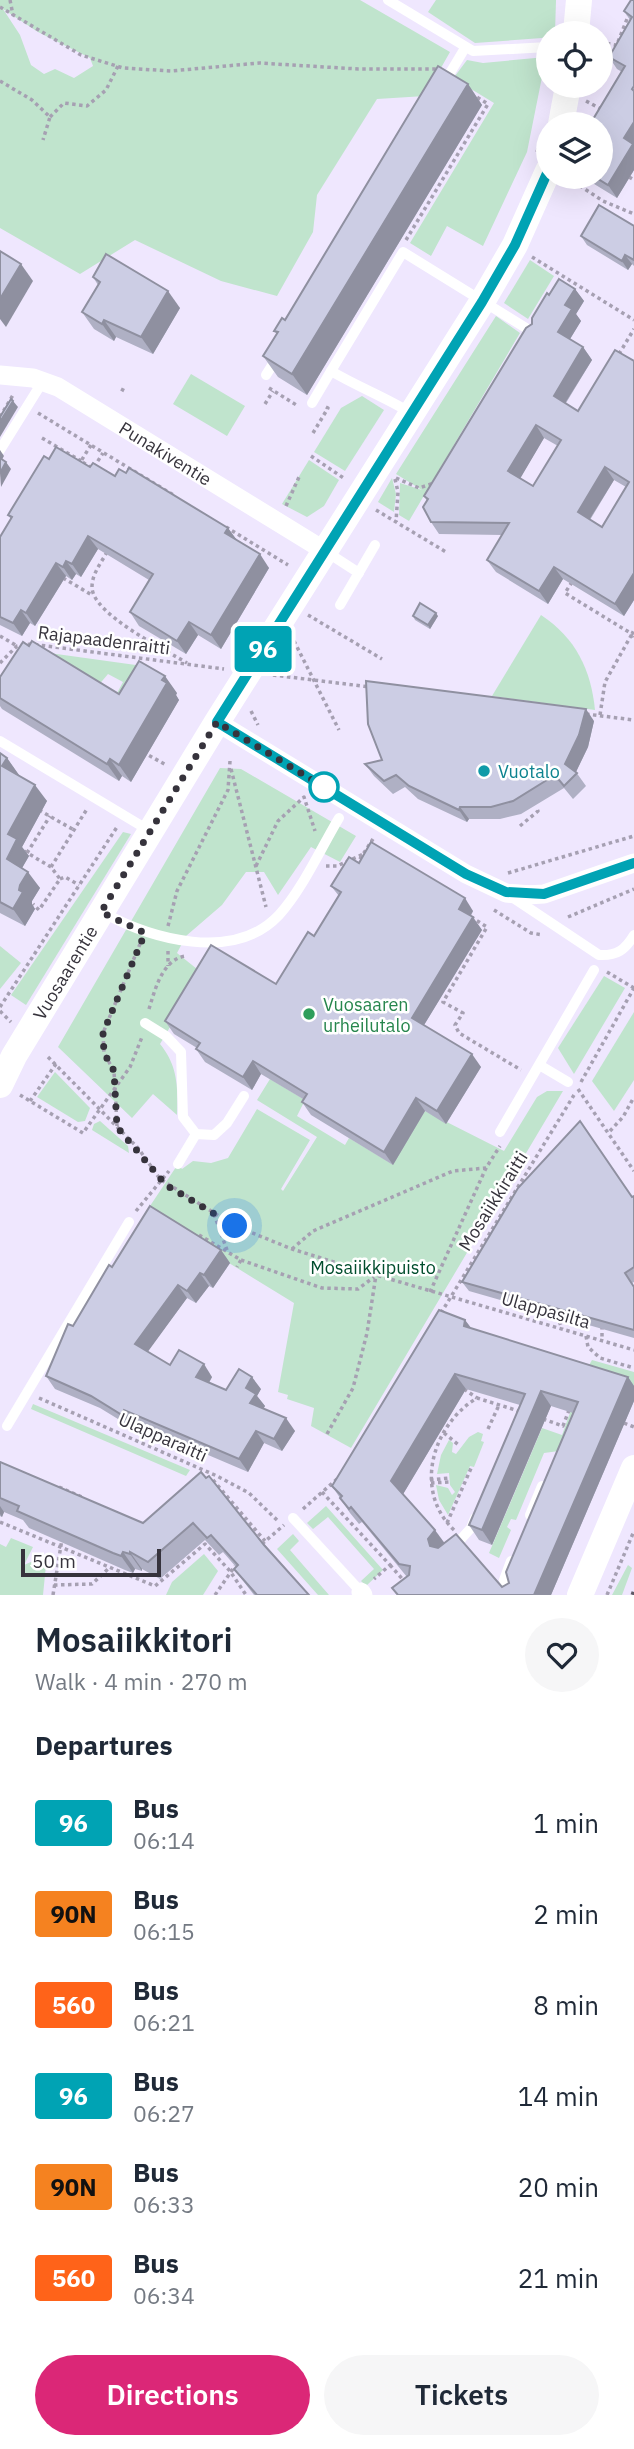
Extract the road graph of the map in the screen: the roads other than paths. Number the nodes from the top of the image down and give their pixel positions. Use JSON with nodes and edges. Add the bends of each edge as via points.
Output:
{"nodes":[{"id":1,"x":388,"y":0,"type":"edge"},
{"id":2,"x":579,"y":0,"type":"edge"},
{"id":3,"x":577,"y":21,"type":"edge"},
{"id":4,"x":465,"y":48,"type":"junction"},
{"id":5,"x":536,"y":48,"type":"edge"},
{"id":6,"x":439,"y":92,"type":"edge"},
{"id":7,"x":540,"y":189,"type":"edge"},
{"id":8,"x":482,"y":302,"type":"junction"},
{"id":9,"x":534,"y":333,"type":"edge"},
{"id":10,"x":281,"y":351,"type":"edge"},
{"id":11,"x":331,"y":371,"type":"junction"},
{"id":12,"x":0,"y":375,"type":"edge"},
{"id":13,"x":267,"y":375,"type":"edge"},
{"id":14,"x":43,"y":380,"type":"junction"},
{"id":15,"x":312,"y":403,"type":"road end"},
{"id":16,"x":411,"y":413,"type":"junction"},
{"id":17,"x":0,"y":450,"type":"edge"},
{"id":18,"x":376,"y":545,"type":"dead end"},
{"id":19,"x":325,"y":551,"type":"junction"},
{"id":20,"x":359,"y":573,"type":"junction"},
{"id":21,"x":340,"y":605,"type":"dead end"},
{"id":22,"x":217,"y":722,"type":"junction"},
{"id":23,"x":0,"y":741,"type":"edge"},
{"id":24,"x":339,"y":818,"type":"dead end"},
{"id":25,"x":150,"y":831,"type":"junction"},
{"id":26,"x":634,"y":863,"type":"edge"},
{"id":27,"x":506,"y":892,"type":"junction"},
{"id":28,"x":101,"y":912,"type":"junction"},
{"id":29,"x":634,"y":934,"type":"edge"},
{"id":30,"x":597,"y":969,"type":"road end"},
{"id":31,"x":145,"y":1023,"type":"dead end"},
{"id":32,"x":7,"y":1062,"type":"edge"},
{"id":33,"x":541,"y":1066,"type":"junction"},
{"id":34,"x":568,"y":1082,"type":"dead end"},
{"id":35,"x":9,"y":1089,"type":"edge"},
{"id":36,"x":244,"y":1096,"type":"edge"},
{"id":37,"x":503,"y":1133,"type":"road end"},
{"id":38,"x":196,"y":1134,"type":"junction"},
{"id":39,"x":177,"y":1164,"type":"dead end"},
{"id":40,"x":129,"y":1222,"type":"road end"},
{"id":41,"x":7,"y":1426,"type":"dead end"},
{"id":42,"x":634,"y":1468,"type":"edge"},
{"id":43,"x":542,"y":1486,"type":"edge"},
{"id":44,"x":482,"y":1504,"type":"edge"},
{"id":45,"x":293,"y":1518,"type":"road end"},
{"id":46,"x":528,"y":1521,"type":"edge"},
{"id":47,"x":518,"y":1545,"type":"edge"},
{"id":48,"x":446,"y":1556,"type":"edge"},
{"id":49,"x":362,"y":1594,"type":"edge"},
{"id":50,"x":513,"y":1595,"type":"edge"},
{"id":51,"x":580,"y":1595,"type":"edge"}],
"edges":[{"from":1,"to":4,"type":"lane"},
{"from":2,"to":3,"type":"street"},
{"from":4,"to":5,"type":"lane","via":[[487,52]]},
{"from":4,"to":6,"type":"lane"},
{"from":7,"to":8,"type":"street","name":"Vuosaarentie"},
{"from":8,"to":9,"type":"lane"},
{"from":8,"to":11,"type":"lane","via":[[403,253]]},
{"from":8,"to":16,"type":"street","name":"Vuosaarentie"},
{"from":10,"to":13,"type":"lane"},
{"from":11,"to":15,"type":"lane"},
{"from":11,"to":16,"type":"lane"},
{"from":12,"to":14,"type":"street","name":"Punakiventie"},
{"from":14,"to":17,"type":"lane"},
{"from":14,"to":19,"type":"street","name":"Punakiventie"},
{"from":16,"to":19,"type":"street","name":"Vuosaarentie"},
{"from":18,"to":20,"type":"lane"},
{"from":19,"to":20,"type":"lane"},
{"from":19,"to":22,"type":"street","name":"Vuosaarentie"},
{"from":20,"to":21,"type":"lane"},
{"from":22,"to":25,"type":"street","name":"Vuosaarentie"},
{"from":22,"to":27,"type":"street","via":[[466,874]]},
{"from":23,"to":25,"type":"lane"},
{"from":24,"to":28,"type":"lane","via":[[280,913],[254,933],[229,940],[167,940]]},
{"from":25,"to":28,"type":"street","name":"Vuosaarentie"},
{"from":26,"to":27,"type":"street","via":[[544,894]]},
{"from":27,"to":29,"type":"lane","via":[[549,930],[600,955],[612,956],[626,948]]},
{"from":28,"to":32,"type":"street","name":"Vuosaarentie"},
{"from":30,"to":33,"type":"lane"},
{"from":31,"to":38,"type":"lane","via":[[181,1052],[184,1117]]},
{"from":32,"to":35,"type":"street","name":"Vuosaarentie"},
{"from":33,"to":34,"type":"lane"},
{"from":33,"to":37,"type":"lane"},
{"from":36,"to":38,"type":"lane","via":[[214,1135]]},
{"from":38,"to":39,"type":"lane"},
{"from":40,"to":41,"type":"lane"},
{"from":42,"to":51,"type":"street"},
{"from":43,"to":46,"type":"lane"},
{"from":44,"to":48,"type":"lane","via":[[463,1538]]},
{"from":45,"to":49,"type":"lane"},
{"from":47,"to":50,"type":"lane","via":[[504,1580]]}]}
